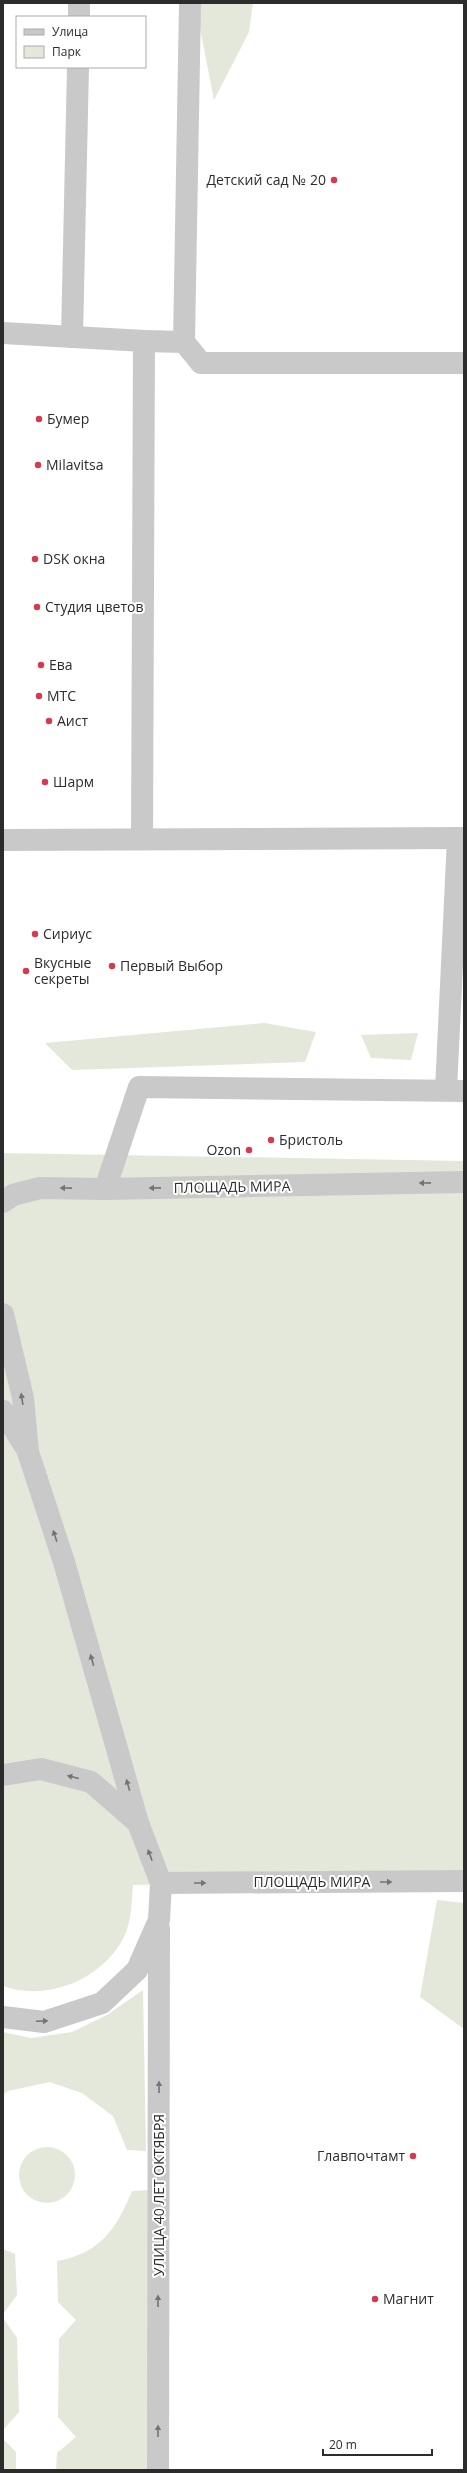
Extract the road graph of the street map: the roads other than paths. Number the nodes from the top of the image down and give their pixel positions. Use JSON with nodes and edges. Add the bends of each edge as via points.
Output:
{"nodes":[{"id":1,"x":79,"y":3,"type":"edge"},
{"id":2,"x":190,"y":3,"type":"edge"},
{"id":3,"x":79,"y":16,"type":"edge"},
{"id":4,"x":78,"y":68,"type":"edge"},
{"id":5,"x":3,"y":334,"type":"edge"},
{"id":6,"x":72,"y":337,"type":"junction"},
{"id":7,"x":144,"y":341,"type":"junction"},
{"id":8,"x":184,"y":342,"type":"junction"},
{"id":9,"x":464,"y":363,"type":"edge"},
{"id":10,"x":461,"y":838,"type":"edge"},
{"id":11,"x":142,"y":839,"type":"junction"},
{"id":12,"x":3,"y":840,"type":"edge"},
{"id":13,"x":455,"y":1090,"type":"edge"},
{"id":14,"x":464,"y":1182,"type":"edge"},
{"id":15,"x":105,"y":1189,"type":"junction"},
{"id":16,"x":3,"y":1202,"type":"edge"},
{"id":17,"x":3,"y":1314,"type":"edge"},
{"id":18,"x":3,"y":1412,"type":"edge"},
{"id":19,"x":28,"y":1452,"type":"junction"},
{"id":20,"x":3,"y":1775,"type":"edge"},
{"id":21,"x":138,"y":1823,"type":"junction"},
{"id":22,"x":464,"y":1881,"type":"edge"},
{"id":23,"x":161,"y":1883,"type":"junction"},
{"id":24,"x":159,"y":1920,"type":"junction"},
{"id":25,"x":3,"y":2017,"type":"edge"},
{"id":26,"x":158,"y":2470,"type":"edge"}],
"edges":[{"from":1,"to":3,"type":"street"},
{"from":2,"to":8,"type":"street"},
{"from":4,"to":6,"type":"street"},
{"from":5,"to":6,"type":"street"},
{"from":6,"to":7,"type":"street"},
{"from":7,"to":8,"type":"street"},
{"from":7,"to":11,"type":"street"},
{"from":8,"to":9,"type":"street","via":[[201,363]]},
{"from":10,"to":11,"type":"street"},
{"from":10,"to":13,"type":"street"},
{"from":11,"to":12,"type":"street"},
{"from":13,"to":15,"type":"street","via":[[139,1087]]},
{"from":14,"to":15,"type":"street","name":"ПЛОЩАДЬ МИРА","one_way":true},
{"from":15,"to":16,"type":"street","name":"ПЛОЩАДЬ МИРА","one_way":true,"via":[[40,1188],[13,1195]]},
{"from":19,"to":17,"type":"street","one_way":true,"via":[[22,1398]]},
{"from":18,"to":19,"type":"street"},
{"from":21,"to":19,"type":"street","one_way":true,"via":[[64,1562]]},
{"from":21,"to":20,"type":"street","one_way":true,"via":[[91,1782],[41,1769]]},
{"from":23,"to":21,"type":"street","one_way":true},
{"from":23,"to":22,"type":"street","name":"ПЛОЩАДЬ МИРА","one_way":true},
{"from":23,"to":24,"type":"street","name":"УЛИЦА 40 ЛЕТ ОКТЯБРЯ"},
{"from":25,"to":24,"type":"street","one_way":true,"via":[[44,2022],[102,2003],[137,1970]]},
{"from":26,"to":24,"type":"street","name":"УЛИЦА 40 ЛЕТ ОКТЯБРЯ","one_way":true}]}
